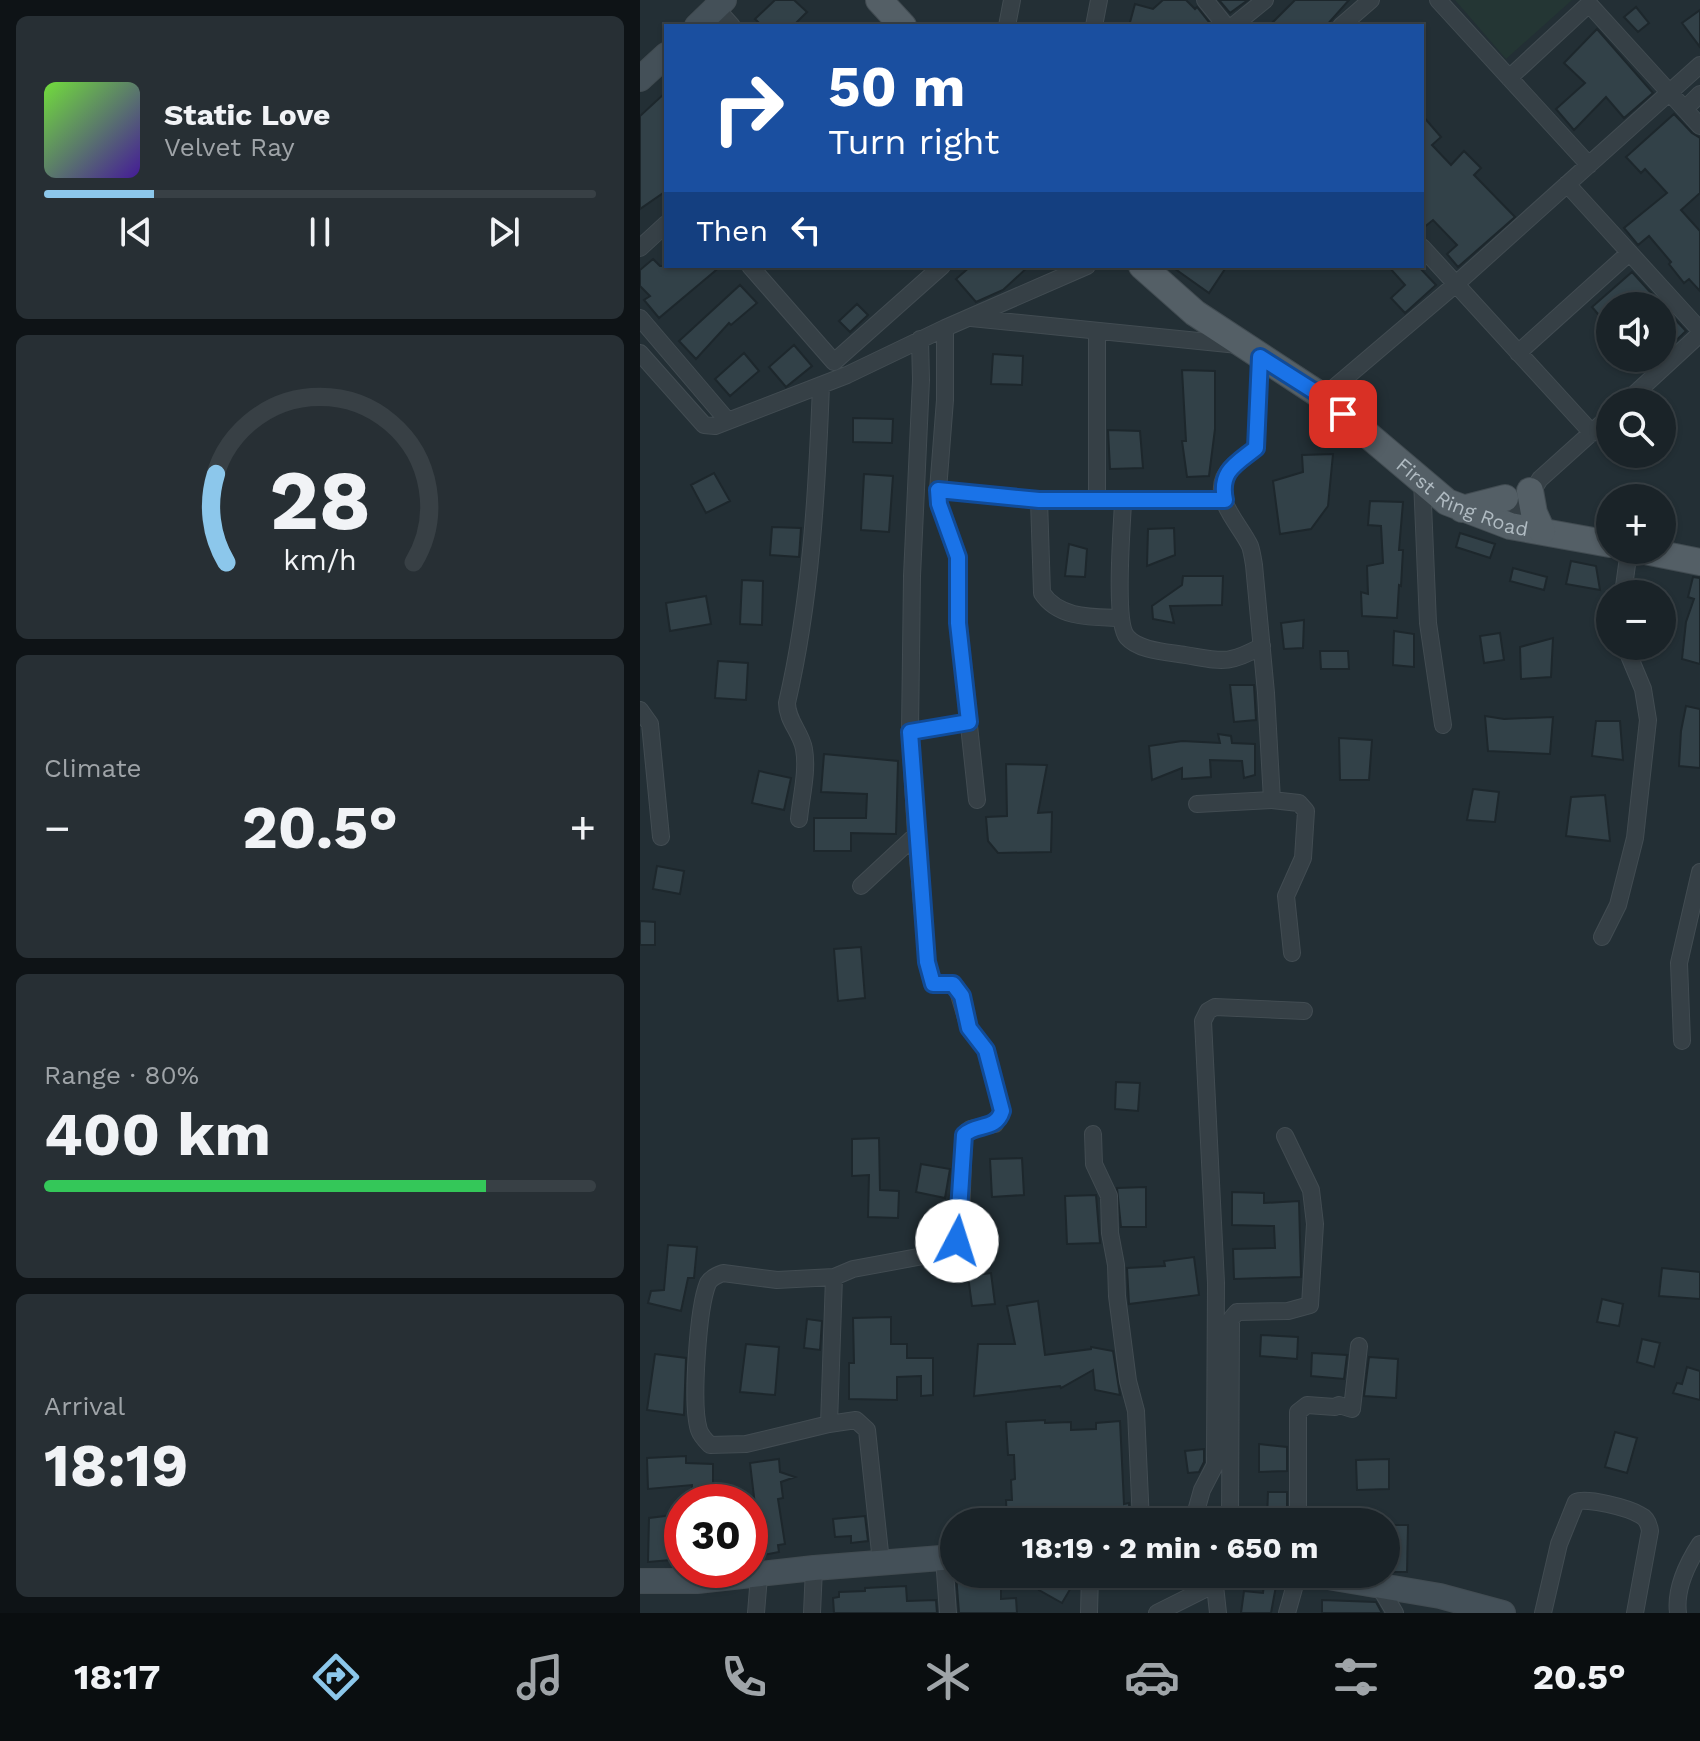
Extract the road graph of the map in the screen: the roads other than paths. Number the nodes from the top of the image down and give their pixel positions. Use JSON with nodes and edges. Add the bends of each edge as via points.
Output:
{"nodes":[{"id":1,"x":879,"y":0,"type":"edge"},
{"id":2,"x":1012,"y":0,"type":"edge"},
{"id":3,"x":1099,"y":0,"type":"edge"},
{"id":4,"x":1205,"y":0,"type":"edge"},
{"id":5,"x":1265,"y":0,"type":"edge"},
{"id":6,"x":1371,"y":0,"type":"edge"},
{"id":7,"x":1438,"y":0,"type":"edge"},
{"id":8,"x":724,"y":11,"type":"edge"},
{"id":9,"x":701,"y":24,"type":"edge"},
{"id":10,"x":901,"y":24,"type":"edge"},
{"id":11,"x":1007,"y":24,"type":"edge"},
{"id":12,"x":1094,"y":24,"type":"edge"},
{"id":13,"x":1224,"y":24,"type":"edge"},
{"id":14,"x":1235,"y":24,"type":"edge"},
{"id":15,"x":1343,"y":24,"type":"edge"},
{"id":16,"x":664,"y":57,"type":"edge"},
{"id":17,"x":1700,"y":65,"type":"edge"},
{"id":18,"x":1509,"y":78,"type":"junction"},
{"id":19,"x":640,"y":79,"type":"edge"},
{"id":20,"x":1669,"y":92,"type":"junction"},
{"id":21,"x":1700,"y":94,"type":"edge"},
{"id":22,"x":1685,"y":109,"type":"junction"},
{"id":23,"x":1700,"y":126,"type":"edge"},
{"id":24,"x":1589,"y":165,"type":"junction"},
{"id":25,"x":1567,"y":184,"type":"junction"},
{"id":26,"x":664,"y":226,"type":"edge"},
{"id":27,"x":640,"y":248,"type":"edge"},
{"id":28,"x":1424,"y":249,"type":"edge"},
{"id":29,"x":1629,"y":253,"type":"junction"},
{"id":30,"x":752,"y":268,"type":"edge"},
{"id":31,"x":940,"y":268,"type":"edge"},
{"id":32,"x":1082,"y":268,"type":"edge"},
{"id":33,"x":1144,"y":268,"type":"edge"},
{"id":34,"x":1456,"y":284,"type":"junction"},
{"id":35,"x":969,"y":317,"type":"junction"},
{"id":36,"x":640,"y":318,"type":"edge"},
{"id":37,"x":945,"y":328,"type":"junction"},
{"id":38,"x":1097,"y":332,"type":"junction"},
{"id":39,"x":1700,"y":332,"type":"edge"},
{"id":40,"x":920,"y":339,"type":"junction"},
{"id":41,"x":1251,"y":351,"type":"junction"},
{"id":42,"x":640,"y":353,"type":"edge"},
{"id":43,"x":1518,"y":353,"type":"junction"},
{"id":44,"x":834,"y":362,"type":"junction"},
{"id":45,"x":847,"y":375,"type":"junction"},
{"id":46,"x":821,"y":385,"type":"junction"},
{"id":47,"x":1641,"y":388,"type":"edge"},
{"id":48,"x":1323,"y":397,"type":"junction"},
{"id":49,"x":727,"y":420,"type":"junction"},
{"id":50,"x":1596,"y":429,"type":"edge"},
{"id":51,"x":1592,"y":433,"type":"junction"},
{"id":52,"x":1422,"y":480,"type":"junction"},
{"id":53,"x":1535,"y":485,"type":"junction"},
{"id":54,"x":938,"y":490,"type":"junction"},
{"id":55,"x":1039,"y":500,"type":"junction"},
{"id":56,"x":1097,"y":500,"type":"junction"},
{"id":57,"x":1225,"y":500,"type":"junction"},
{"id":58,"x":1123,"y":502,"type":"junction"},
{"id":59,"x":1502,"y":515,"type":"junction"},
{"id":60,"x":1542,"y":531,"type":"junction"},
{"id":61,"x":1596,"y":541,"type":"edge"},
{"id":62,"x":1676,"y":557,"type":"edge"},
{"id":63,"x":1700,"y":562,"type":"edge"},
{"id":64,"x":1120,"y":618,"type":"junction"},
{"id":65,"x":1262,"y":646,"type":"junction"},
{"id":66,"x":1631,"y":660,"type":"edge"},
{"id":67,"x":640,"y":710,"type":"edge"},
{"id":68,"x":969,"y":722,"type":"junction"},
{"id":69,"x":1443,"y":725,"type":"dead end"},
{"id":70,"x":910,"y":732,"type":"junction"},
{"id":71,"x":977,"y":800,"type":"dead end"},
{"id":72,"x":1272,"y":800,"type":"junction"},
{"id":73,"x":1197,"y":804,"type":"dead end"},
{"id":74,"x":799,"y":819,"type":"dead end"},
{"id":75,"x":916,"y":835,"type":"junction"},
{"id":76,"x":661,"y":837,"type":"dead end"},
{"id":77,"x":1700,"y":872,"type":"edge"},
{"id":78,"x":861,"y":886,"type":"dead end"},
{"id":79,"x":1602,"y":937,"type":"dead end"},
{"id":80,"x":1292,"y":953,"type":"dead end"},
{"id":81,"x":1304,"y":1011,"type":"dead end"},
{"id":82,"x":1682,"y":1041,"type":"dead end"},
{"id":83,"x":1093,"y":1134,"type":"dead end"},
{"id":84,"x":1285,"y":1136,"type":"dead end"},
{"id":85,"x":834,"y":1277,"type":"junction"},
{"id":86,"x":1359,"y":1346,"type":"dead end"},
{"id":87,"x":829,"y":1424,"type":"junction"},
{"id":88,"x":1140,"y":1508,"type":"edge"},
{"id":89,"x":1197,"y":1508,"type":"edge"},
{"id":90,"x":1230,"y":1508,"type":"edge"},
{"id":91,"x":1298,"y":1508,"type":"edge"},
{"id":92,"x":1700,"y":1544,"type":"edge"},
{"id":93,"x":940,"y":1558,"type":"edge"},
{"id":94,"x":881,"y":1562,"type":"junction"},
{"id":95,"x":814,"y":1568,"type":"junction"},
{"id":96,"x":768,"y":1575,"type":"edge"},
{"id":97,"x":640,"y":1581,"type":"edge"},
{"id":98,"x":664,"y":1581,"type":"edge"},
{"id":99,"x":758,"y":1588,"type":"edge"},
{"id":100,"x":948,"y":1588,"type":"edge"},
{"id":101,"x":1090,"y":1588,"type":"edge"},
{"id":102,"x":1200,"y":1588,"type":"edge"},
{"id":103,"x":1216,"y":1588,"type":"edge"},
{"id":104,"x":1294,"y":1588,"type":"edge"},
{"id":105,"x":1380,"y":1588,"type":"edge"},
{"id":106,"x":1391,"y":1588,"type":"edge"},
{"id":107,"x":756,"y":1613,"type":"edge"},
{"id":108,"x":812,"y":1613,"type":"edge"},
{"id":109,"x":948,"y":1613,"type":"edge"},
{"id":110,"x":1089,"y":1613,"type":"edge"},
{"id":111,"x":1157,"y":1613,"type":"edge"},
{"id":112,"x":1218,"y":1613,"type":"edge"},
{"id":113,"x":1287,"y":1613,"type":"edge"},
{"id":114,"x":1395,"y":1613,"type":"edge"},
{"id":115,"x":1503,"y":1613,"type":"edge"},
{"id":116,"x":1543,"y":1613,"type":"edge"},
{"id":117,"x":1635,"y":1613,"type":"edge"},
{"id":118,"x":1678,"y":1613,"type":"edge"}],
"edges":[{"from":1,"to":10,"type":"main road"},
{"from":2,"to":11,"type":"street"},
{"from":3,"to":12,"type":"street"},
{"from":4,"to":13,"type":"street"},
{"from":5,"to":14,"type":"street"},
{"from":6,"to":15,"type":"street"},
{"from":7,"to":18,"type":"street"},
{"from":8,"to":9,"type":"street"},
{"from":16,"to":19,"type":"street"},
{"from":17,"to":20,"type":"street"},
{"from":18,"to":20,"type":"street","via":[[1589,4]]},
{"from":18,"to":24,"type":"street"},
{"from":20,"to":22,"type":"street"},
{"from":20,"to":24,"type":"street"},
{"from":21,"to":22,"type":"street"},
{"from":22,"to":23,"type":"street"},
{"from":24,"to":25,"type":"street"},
{"from":25,"to":29,"type":"street"},
{"from":25,"to":34,"type":"street"},
{"from":26,"to":27,"type":"street"},
{"from":28,"to":34,"type":"street"},
{"from":29,"to":39,"type":"street"},
{"from":29,"to":43,"type":"street"},
{"from":30,"to":44,"type":"street"},
{"from":31,"to":44,"type":"street"},
{"from":32,"to":35,"type":"street"},
{"from":33,"to":41,"type":"main road","name":"First Ring Road","via":[[1195,313]]},
{"from":34,"to":43,"type":"street"},
{"from":34,"to":48,"type":"street"},
{"from":35,"to":37,"type":"street"},
{"from":35,"to":38,"type":"street"},
{"from":36,"to":49,"type":"street"},
{"from":37,"to":40,"type":"street"},
{"from":37,"to":54,"type":"street"},
{"from":38,"to":41,"type":"street"},
{"from":38,"to":56,"type":"street"},
{"from":39,"to":47,"type":"street"},
{"from":40,"to":45,"type":"street"},
{"from":40,"to":70,"type":"street"},
{"from":41,"to":48,"type":"main road","name":"First Ring Road"},
{"from":41,"to":57,"type":"street","via":[[1256,448],[1223,479]]},
{"from":42,"to":49,"type":"street","via":[[704,425]]},
{"from":43,"to":51,"type":"street"},
{"from":44,"to":45,"type":"street"},
{"from":45,"to":46,"type":"street"},
{"from":46,"to":49,"type":"street"},
{"from":46,"to":74,"type":"street","via":[[805,611],[787,703],[805,757]]},
{"from":48,"to":52,"type":"main road","name":"First Ring Road"},
{"from":50,"to":51,"type":"street"},
{"from":51,"to":53,"type":"street"},
{"from":52,"to":59,"type":"main road","name":"First Ring Road","via":[[1462,509]]},
{"from":52,"to":69,"type":"street","via":[[1428,623]]},
{"from":53,"to":59,"type":"street"},
{"from":53,"to":59,"type":"street","via":[[1525,480]]},
{"from":53,"to":60,"type":"main road","via":[[1534,513]]},
{"from":54,"to":55,"type":"street"},
{"from":54,"to":68,"type":"street","via":[[958,557],[958,623]]},
{"from":55,"to":56,"type":"street"},
{"from":55,"to":64,"type":"street","via":[[1046,599],[1076,615]]},
{"from":56,"to":58,"type":"street"},
{"from":57,"to":58,"type":"street"},
{"from":57,"to":65,"type":"street","via":[[1250,547]]},
{"from":58,"to":64,"type":"street"},
{"from":59,"to":60,"type":"main road","name":"First Ring Road"},
{"from":60,"to":61,"type":"main road","name":"First Ring Road"},
{"from":62,"to":63,"type":"main road"},
{"from":64,"to":65,"type":"street","via":[[1127,637],[1137,645],[1168,652],[1225,661]]},
{"from":65,"to":72,"type":"street"},
{"from":66,"to":79,"type":"street","via":[[1648,720],[1635,838],[1618,905]]},
{"from":67,"to":76,"type":"street","via":[[650,724]]},
{"from":68,"to":70,"type":"street"},
{"from":68,"to":71,"type":"street"},
{"from":70,"to":75,"type":"street"},
{"from":72,"to":73,"type":"street"},
{"from":72,"to":80,"type":"street","via":[[1299,803],[1306,811],[1303,858],[1286,896]]},
{"from":75,"to":78,"type":"street"},
{"from":75,"to":85,"type":"street","via":[[932,982],[953,984],[962,996],[969,1028],[986,1050],[1002,1111],[995,1124],[964,1135],[955,1247]]},
{"from":77,"to":82,"type":"street","via":[[1679,963]]},
{"from":81,"to":89,"type":"street","via":[[1215,1007],[1203,1021],[1213,1192],[1215,1465]]},
{"from":83,"to":88,"type":"street","via":[[1094,1164],[1109,1196],[1128,1381],[1136,1411]]},
{"from":84,"to":90,"type":"street","via":[[1311,1190],[1315,1224],[1310,1305],[1237,1312],[1231,1319]]},
{"from":85,"to":87,"type":"street"},
{"from":85,"to":87,"type":"street","via":[[716,1275],[708,1284],[700,1319],[698,1357],[698,1428],[710,1445],[746,1444]]},
{"from":86,"to":91,"type":"street","via":[[1352,1409],[1307,1405],[1298,1412]]},
{"from":87,"to":94,"type":"street","via":[[856,1420],[867,1430]]},
{"from":92,"to":118,"type":"street","via":[[1677,1595]]},
{"from":93,"to":94,"type":"street"},
{"from":94,"to":95,"type":"street"},
{"from":95,"to":96,"type":"street"},
{"from":95,"to":108,"type":"street"},
{"from":97,"to":98,"type":"street"},
{"from":99,"to":107,"type":"street"},
{"from":100,"to":109,"type":"street"},
{"from":101,"to":110,"type":"street"},
{"from":102,"to":111,"type":"street"},
{"from":103,"to":112,"type":"street"},
{"from":104,"to":113,"type":"street"},
{"from":105,"to":114,"type":"street"},
{"from":106,"to":115,"type":"street"},
{"from":116,"to":117,"type":"street","via":[[1566,1525],[1576,1502],[1585,1499],[1638,1513],[1648,1522]]}]}
